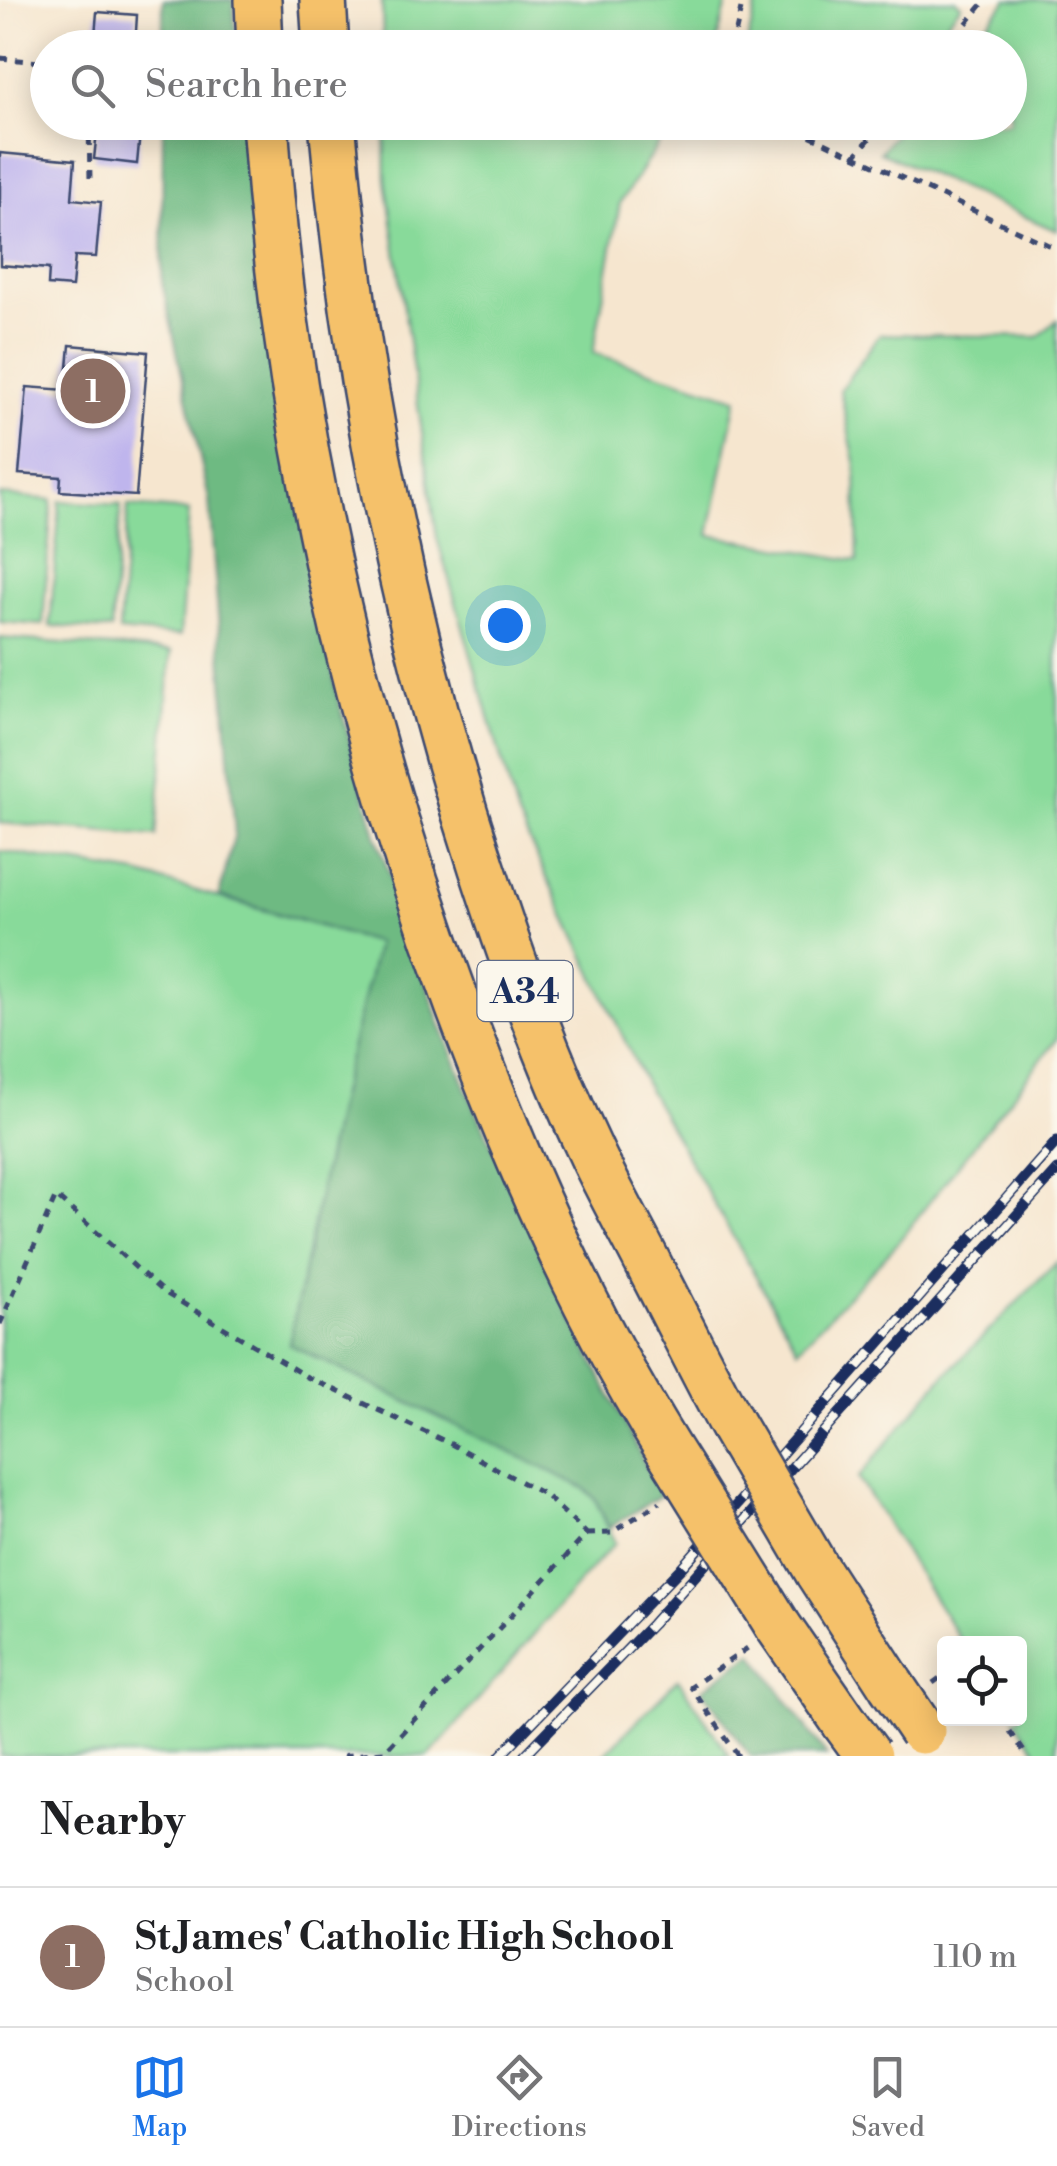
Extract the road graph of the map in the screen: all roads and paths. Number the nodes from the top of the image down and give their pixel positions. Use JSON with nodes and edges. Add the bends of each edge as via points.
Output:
{"nodes":[{"id":1,"x":258,"y":0,"type":"edge"},
{"id":2,"x":323,"y":0,"type":"edge"},
{"id":3,"x":743,"y":0,"type":"edge"},
{"id":4,"x":986,"y":0,"type":"edge"},
{"id":5,"x":259,"y":30,"type":"edge"},
{"id":6,"x":325,"y":30,"type":"edge"},
{"id":7,"x":736,"y":30,"type":"edge"},
{"id":8,"x":961,"y":30,"type":"edge"},
{"id":9,"x":0,"y":58,"type":"edge"},
{"id":10,"x":30,"y":61,"type":"edge"},
{"id":11,"x":89,"y":140,"type":"edge"},
{"id":12,"x":267,"y":140,"type":"edge"},
{"id":13,"x":334,"y":140,"type":"edge"},
{"id":14,"x":819,"y":140,"type":"edge"},
{"id":15,"x":869,"y":140,"type":"edge"},
{"id":16,"x":854,"y":157,"type":"junction"},
{"id":17,"x":90,"y":180,"type":"dead end"},
{"id":18,"x":1057,"y":249,"type":"edge"},
{"id":19,"x":0,"y":1324,"type":"edge"},
{"id":20,"x":671,"y":1488,"type":"junction"},
{"id":21,"x":587,"y":1534,"type":"junction"},
{"id":22,"x":763,"y":1636,"type":"junction"},
{"id":23,"x":937,"y":1676,"type":"edge"},
{"id":24,"x":909,"y":1686,"type":"junction"},
{"id":25,"x":1006,"y":1726,"type":"edge"},
{"id":26,"x":857,"y":1740,"type":"edge"},
{"id":27,"x":930,"y":1744,"type":"edge"},
{"id":28,"x":340,"y":1756,"type":"edge"},
{"id":29,"x":738,"y":1756,"type":"edge"},
{"id":30,"x":1028,"y":1756,"type":"edge"}],
"edges":[{"from":1,"to":5,"type":"highway"},
{"from":2,"to":6,"type":"highway"},
{"from":3,"to":7,"type":"path"},
{"from":4,"to":8,"type":"path"},
{"from":9,"to":10,"type":"path"},
{"from":11,"to":17,"type":"path"},
{"from":12,"to":20,"type":"highway","number":"A34","via":[[282,293],[320,531],[395,823],[523,1170],[643,1411]]},
{"from":13,"to":24,"type":"highway","number":"A34","bridge":true,"via":[[365,400],[390,530],[420,663],[511,954],[589,1149],[689,1348],[818,1572]]},
{"from":14,"to":16,"type":"path"},
{"from":15,"to":16,"type":"path"},
{"from":16,"to":18,"type":"path"},
{"from":19,"to":21,"type":"path","via":[[56,1196],[162,1291],[307,1377],[546,1495]]},
{"from":20,"to":21,"type":"path","via":[[611,1533]]},
{"from":20,"to":22,"type":"highway","number":"A34","bridge":true},
{"from":21,"to":28,"type":"path","via":[[384,1752]]},
{"from":22,"to":26,"type":"highway","number":"A34"},
{"from":22,"to":29,"type":"path","via":[[691,1686]]},
{"from":23,"to":24,"type":"path"},
{"from":24,"to":27,"type":"highway","number":"A34","bridge":true},
{"from":25,"to":30,"type":"path"}]}
